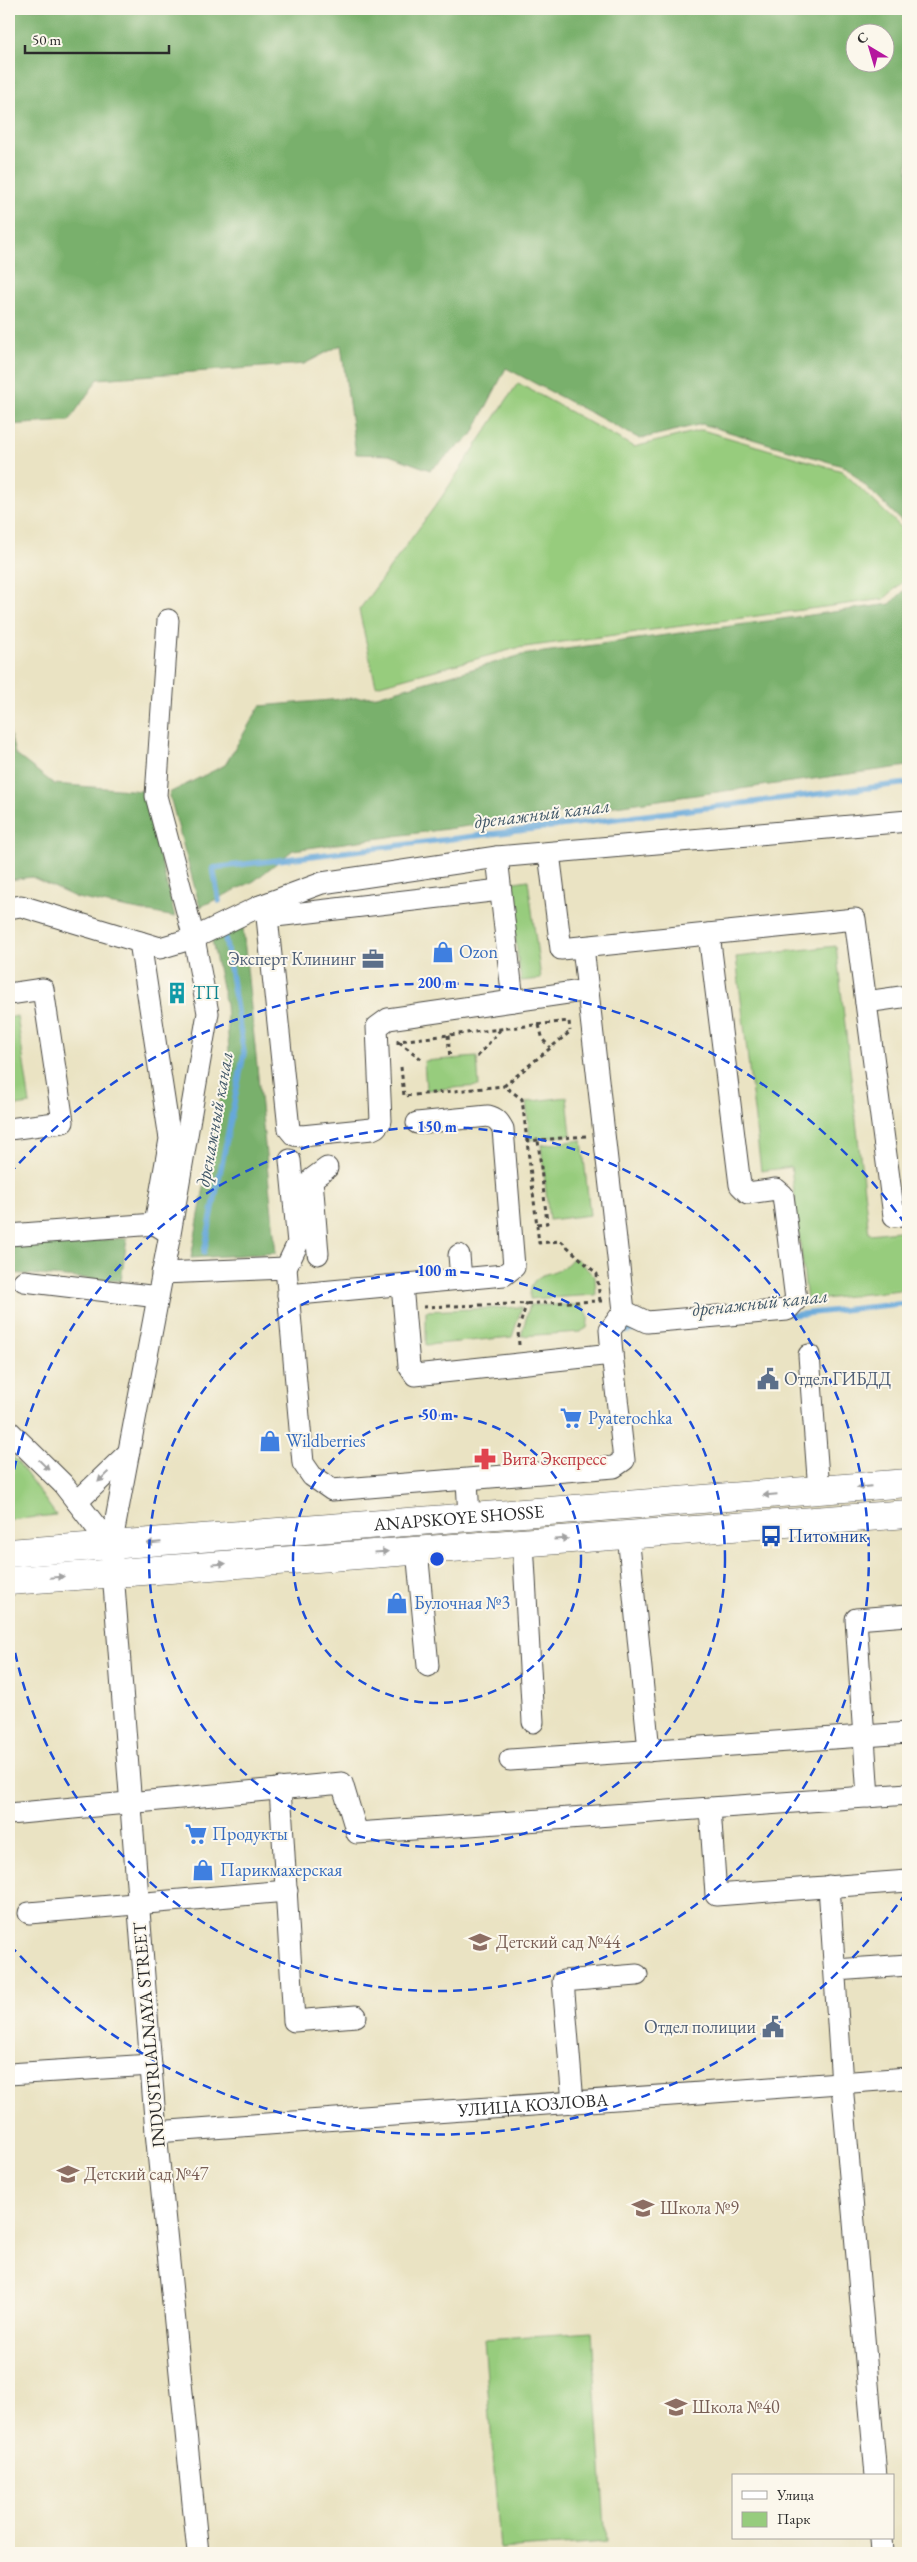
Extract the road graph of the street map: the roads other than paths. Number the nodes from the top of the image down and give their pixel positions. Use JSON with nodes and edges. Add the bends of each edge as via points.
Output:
{"nodes":[{"id":1,"x":168,"y":620,"type":"dead end"},
{"id":2,"x":908,"y":821,"type":"edge"},
{"id":3,"x":549,"y":853,"type":"junction"},
{"id":4,"x":497,"y":857,"type":"junction"},
{"id":5,"x":500,"y":890,"type":"junction"},
{"id":6,"x":9,"y":908,"type":"edge"},
{"id":7,"x":263,"y":911,"type":"junction"},
{"id":8,"x":709,"y":934,"type":"junction"},
{"id":9,"x":194,"y":938,"type":"junction"},
{"id":10,"x":140,"y":942,"type":"junction"},
{"id":11,"x":583,"y":947,"type":"junction"},
{"id":12,"x":588,"y":990,"type":"junction"},
{"id":13,"x":9,"y":994,"type":"edge"},
{"id":14,"x":908,"y":996,"type":"edge"},
{"id":15,"x":513,"y":1001,"type":"junction"},
{"id":16,"x":866,"y":1002,"type":"junction"},
{"id":17,"x":417,"y":1122,"type":"dead end"},
{"id":18,"x":9,"y":1129,"type":"edge"},
{"id":19,"x":290,"y":1160,"type":"dead end"},
{"id":20,"x":327,"y":1168,"type":"dead end"},
{"id":21,"x":908,"y":1214,"type":"edge"},
{"id":22,"x":162,"y":1229,"type":"junction"},
{"id":23,"x":9,"y":1235,"type":"edge"},
{"id":24,"x":459,"y":1255,"type":"dead end"},
{"id":25,"x":288,"y":1262,"type":"junction"},
{"id":26,"x":162,"y":1273,"type":"junction"},
{"id":27,"x":461,"y":1279,"type":"junction"},
{"id":28,"x":24,"y":1281,"type":"dead end"},
{"id":29,"x":402,"y":1284,"type":"junction"},
{"id":30,"x":288,"y":1295,"type":"junction"},
{"id":31,"x":158,"y":1297,"type":"junction"},
{"id":32,"x":623,"y":1304,"type":"junction"},
{"id":33,"x":612,"y":1354,"type":"junction"},
{"id":34,"x":809,"y":1355,"type":"dead end"},
{"id":35,"x":9,"y":1431,"type":"edge"},
{"id":36,"x":129,"y":1452,"type":"junction"},
{"id":37,"x":467,"y":1480,"type":"junction"},
{"id":38,"x":908,"y":1483,"type":"edge"},
{"id":39,"x":819,"y":1491,"type":"junction"},
{"id":40,"x":77,"y":1502,"type":"junction"},
{"id":41,"x":908,"y":1514,"type":"edge"},
{"id":42,"x":469,"y":1518,"type":"junction"},
{"id":43,"x":628,"y":1534,"type":"junction"},
{"id":44,"x":523,"y":1542,"type":"junction"},
{"id":45,"x":417,"y":1550,"type":"junction"},
{"id":46,"x":9,"y":1552,"type":"edge"},
{"id":47,"x":112,"y":1559,"type":"junction"},
{"id":48,"x":9,"y":1581,"type":"edge"},
{"id":49,"x":908,"y":1616,"type":"edge"},
{"id":50,"x":428,"y":1666,"type":"dead end"},
{"id":51,"x":533,"y":1722,"type":"dead end"},
{"id":52,"x":908,"y":1733,"type":"edge"},
{"id":53,"x":864,"y":1736,"type":"junction"},
{"id":54,"x":649,"y":1751,"type":"junction"},
{"id":55,"x":510,"y":1760,"type":"dead end"},
{"id":56,"x":280,"y":1788,"type":"junction"},
{"id":57,"x":908,"y":1794,"type":"edge"},
{"id":58,"x":868,"y":1797,"type":"junction"},
{"id":59,"x":131,"y":1802,"type":"junction"},
{"id":60,"x":710,"y":1808,"type":"junction"},
{"id":61,"x":9,"y":1814,"type":"edge"},
{"id":62,"x":908,"y":1881,"type":"edge"},
{"id":63,"x":829,"y":1886,"type":"junction"},
{"id":64,"x":286,"y":1891,"type":"junction"},
{"id":65,"x":138,"y":1904,"type":"junction"},
{"id":66,"x":29,"y":1913,"type":"dead end"},
{"id":67,"x":908,"y":1965,"type":"edge"},
{"id":68,"x":835,"y":1970,"type":"junction"},
{"id":69,"x":637,"y":1975,"type":"dead end"},
{"id":70,"x":356,"y":2016,"type":"dead end"},
{"id":71,"x":151,"y":2065,"type":"junction"},
{"id":72,"x":9,"y":2074,"type":"edge"},
{"id":73,"x":908,"y":2078,"type":"edge"},
{"id":74,"x":842,"y":2084,"type":"junction"},
{"id":75,"x":573,"y":2103,"type":"junction"},
{"id":76,"x":156,"y":2132,"type":"junction"},
{"id":77,"x":876,"y":2474,"type":"edge"},
{"id":78,"x":881,"y":2540,"type":"edge"},
{"id":79,"x":198,"y":2553,"type":"edge"},
{"id":80,"x":882,"y":2553,"type":"edge"}],
"edges":[{"from":1,"to":9,"type":"street","via":[[156,796]]},
{"from":2,"to":3,"type":"street"},
{"from":3,"to":4,"type":"street"},
{"from":3,"to":11,"type":"street","via":[[561,949]]},
{"from":4,"to":5,"type":"street"},
{"from":4,"to":7,"type":"street","via":[[322,883]]},
{"from":5,"to":7,"type":"street"},
{"from":5,"to":15,"type":"street"},
{"from":6,"to":10,"type":"street","via":[[21,906]]},
{"from":7,"to":9,"type":"street"},
{"from":7,"to":15,"type":"street","via":[[287,1122],[294,1135],[372,1129],[379,1124],[377,1027],[388,1019]]},
{"from":8,"to":11,"type":"street"},
{"from":8,"to":16,"type":"street","via":[[855,919]]},
{"from":8,"to":32,"type":"street","via":[[740,1185],[748,1193],[776,1190],[783,1195],[796,1300],[787,1310],[647,1322]]},
{"from":9,"to":10,"type":"street","via":[[160,948]]},
{"from":9,"to":22,"type":"street","via":[[208,1013]]},
{"from":10,"to":22,"type":"street","via":[[170,1139]]},
{"from":11,"to":12,"type":"street"},
{"from":12,"to":15,"type":"street"},
{"from":12,"to":32,"type":"street"},
{"from":13,"to":18,"type":"street","via":[[43,989],[63,1122]]},
{"from":14,"to":16,"type":"street"},
{"from":16,"to":21,"type":"street","via":[[894,1216]]},
{"from":17,"to":27,"type":"street","via":[[488,1116],[496,1118],[503,1129],[514,1267],[504,1275]]},
{"from":19,"to":25,"type":"street","via":[[298,1242]]},
{"from":20,"to":25,"type":"street","via":[[312,1179],[326,1254]]},
{"from":22,"to":23,"type":"street"},
{"from":22,"to":26,"type":"street","name":"INDUSTRIALNAYA STREET"},
{"from":24,"to":27,"type":"street"},
{"from":25,"to":26,"type":"street"},
{"from":25,"to":30,"type":"street"},
{"from":26,"to":31,"type":"street","name":"INDUSTRIALNAYA STREET"},
{"from":27,"to":29,"type":"street"},
{"from":28,"to":31,"type":"street"},
{"from":29,"to":30,"type":"street"},
{"from":29,"to":33,"type":"street","via":[[409,1366],[415,1374]]},
{"from":30,"to":37,"type":"street","via":[[303,1463],[312,1476],[332,1490],[343,1491]]},
{"from":31,"to":36,"type":"street","name":"INDUSTRIALNAYA STREET"},
{"from":32,"to":33,"type":"street","via":[[610,1330]]},
{"from":33,"to":37,"type":"street","via":[[625,1455],[619,1464]]},
{"from":34,"to":39,"type":"street"},
{"from":35,"to":40,"type":"street","one_way":true},
{"from":36,"to":40,"type":"street","one_way":true},
{"from":36,"to":47,"type":"street","name":"INDUSTRIALNAYA STREET"},
{"from":37,"to":42,"type":"street"},
{"from":38,"to":39,"type":"highway","name":"ANAPSKOYE SHOSSE","one_way":true},
{"from":39,"to":42,"type":"highway","name":"ANAPSKOYE SHOSSE","one_way":true},
{"from":40,"to":47,"type":"street"},
{"from":41,"to":43,"type":"highway","name":"ANAPSKOYE SHOSSE"},
{"from":42,"to":47,"type":"highway","name":"ANAPSKOYE SHOSSE","one_way":true},
{"from":44,"to":43,"type":"highway","name":"ANAPSKOYE SHOSSE","one_way":true},
{"from":43,"to":54,"type":"street"},
{"from":44,"to":45,"type":"highway","name":"ANAPSKOYE SHOSSE"},
{"from":44,"to":51,"type":"street"},
{"from":47,"to":45,"type":"highway","name":"ANAPSKOYE SHOSSE","one_way":true},
{"from":45,"to":50,"type":"street"},
{"from":46,"to":47,"type":"highway","name":"ANAPSKOYE SHOSSE"},
{"from":48,"to":47,"type":"highway","name":"ANAPSKOYE SHOSSE","one_way":true},
{"from":47,"to":59,"type":"street","name":"INDUSTRIALNAYA STREET"},
{"from":49,"to":53,"type":"street","via":[[856,1619]]},
{"from":52,"to":53,"type":"street"},
{"from":53,"to":54,"type":"street"},
{"from":53,"to":58,"type":"street"},
{"from":54,"to":55,"type":"street"},
{"from":56,"to":59,"type":"street"},
{"from":56,"to":60,"type":"street","via":[[342,1783],[357,1833]]},
{"from":56,"to":64,"type":"street"},
{"from":57,"to":58,"type":"street"},
{"from":58,"to":60,"type":"street"},
{"from":59,"to":61,"type":"street"},
{"from":59,"to":65,"type":"street","name":"INDUSTRIALNAYA STREET"},
{"from":60,"to":63,"type":"street","via":[[716,1894]]},
{"from":62,"to":63,"type":"street"},
{"from":63,"to":68,"type":"street"},
{"from":64,"to":65,"type":"street"},
{"from":64,"to":70,"type":"street","via":[[294,2021]]},
{"from":65,"to":66,"type":"street"},
{"from":65,"to":71,"type":"street","name":"INDUSTRIALNAYA STREET"},
{"from":67,"to":68,"type":"street"},
{"from":68,"to":74,"type":"street"},
{"from":69,"to":75,"type":"street","via":[[563,1980]]},
{"from":71,"to":72,"type":"street"},
{"from":71,"to":76,"type":"street","name":"INDUSTRIALNAYA STREET"},
{"from":73,"to":74,"type":"street","name":"УЛИЦА КОЗЛОВА"},
{"from":74,"to":75,"type":"street","name":"УЛИЦА КОЗЛОВА"},
{"from":74,"to":77,"type":"street"},
{"from":75,"to":76,"type":"street","name":"УЛИЦА КОЗЛОВА"},
{"from":76,"to":79,"type":"street","name":"INDUSTRIALNAYA STREET"},
{"from":78,"to":80,"type":"street"}]}
